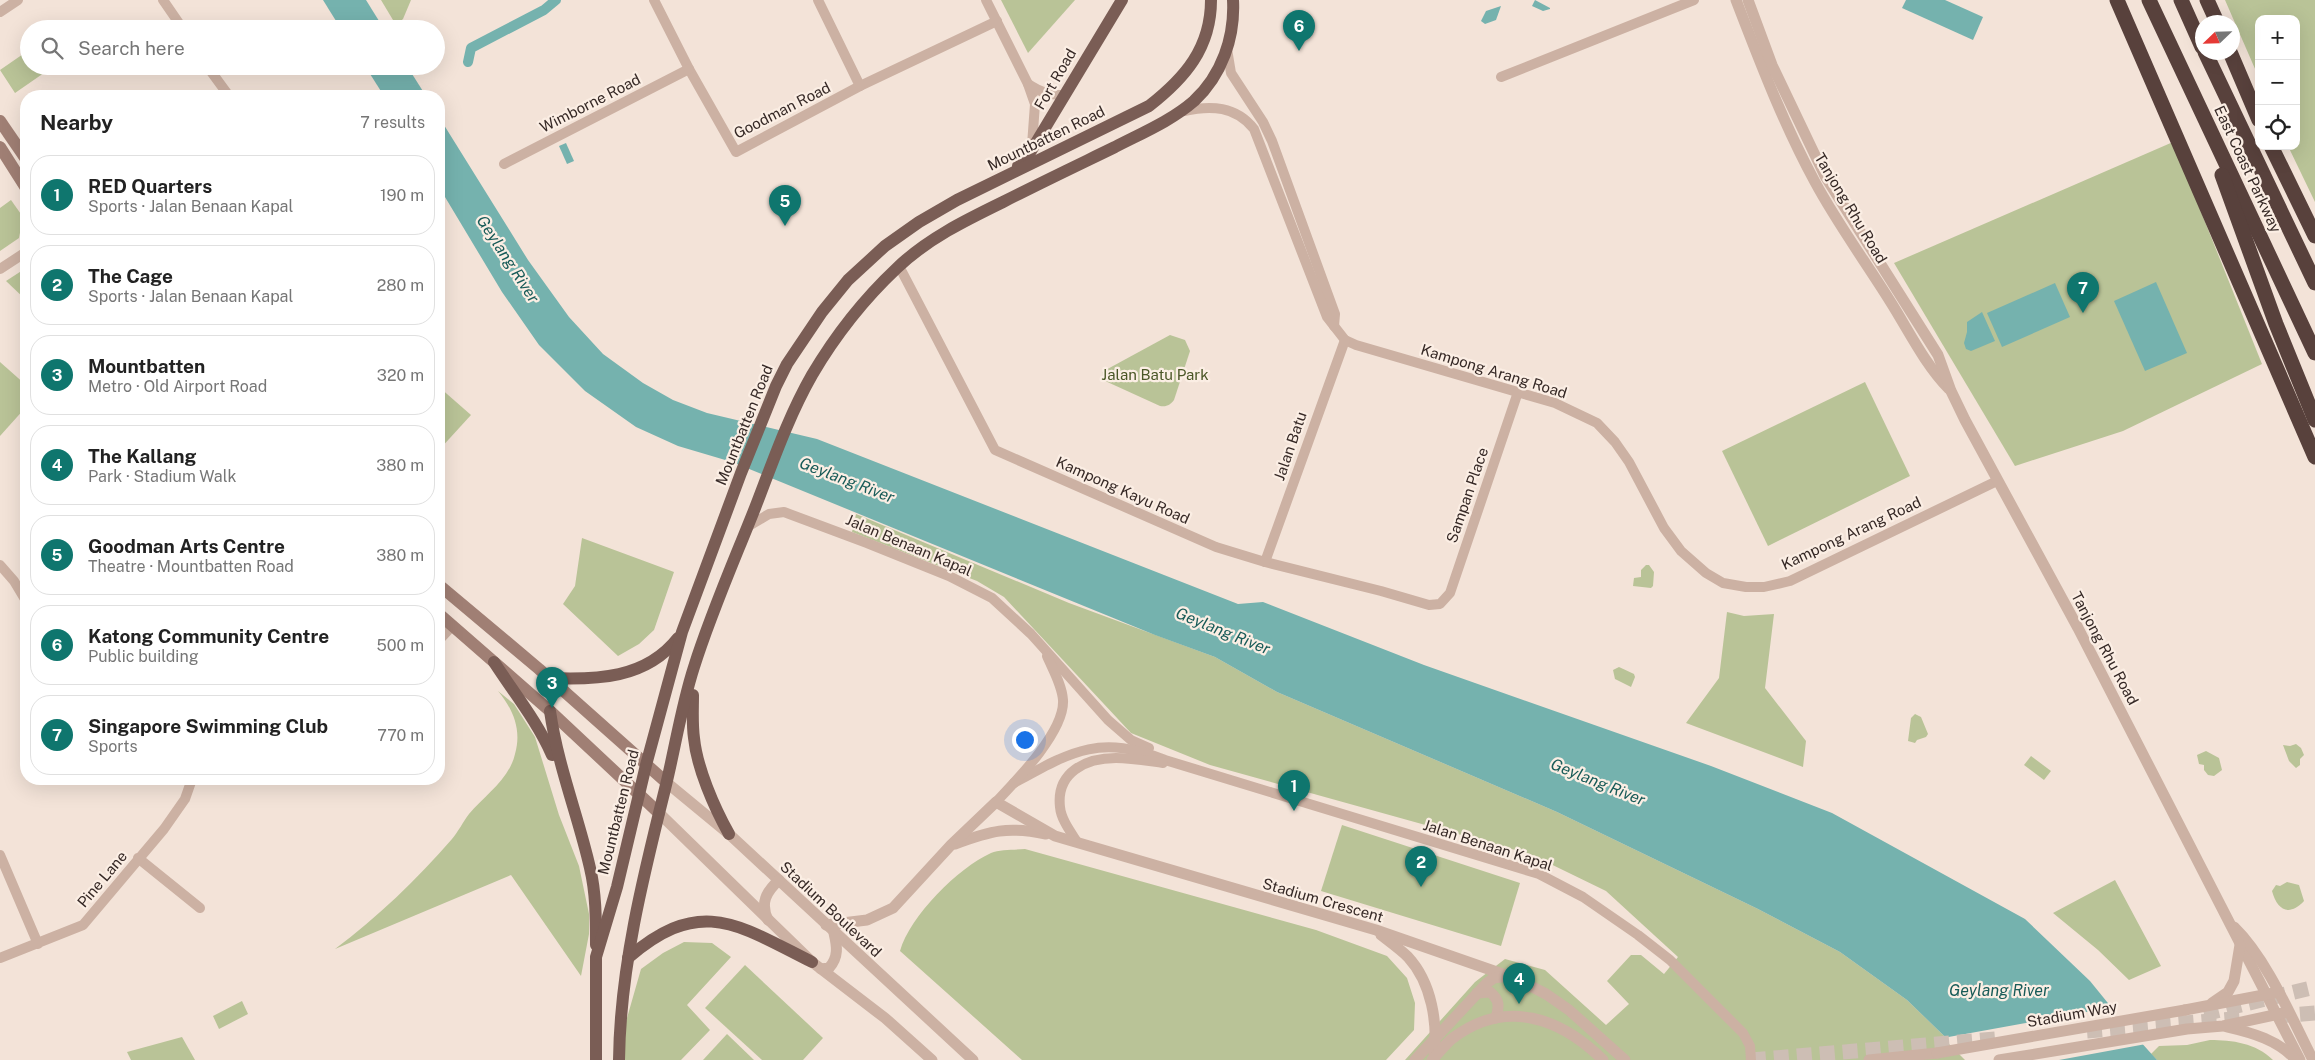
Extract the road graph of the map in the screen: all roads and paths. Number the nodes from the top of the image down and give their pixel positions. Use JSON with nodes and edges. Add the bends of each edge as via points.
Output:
{"nodes":[{"id":1,"x":18,"y":0,"type":"edge"},
{"id":2,"x":163,"y":0,"type":"edge"},
{"id":3,"x":654,"y":0,"type":"edge"},
{"id":4,"x":818,"y":0,"type":"edge"},
{"id":5,"x":986,"y":0,"type":"edge"},
{"id":6,"x":1122,"y":0,"type":"edge"},
{"id":7,"x":1211,"y":0,"type":"edge"},
{"id":8,"x":1233,"y":0,"type":"edge"},
{"id":9,"x":1239,"y":0,"type":"edge"},
{"id":10,"x":1694,"y":0,"type":"edge"},
{"id":11,"x":1736,"y":0,"type":"edge"},
{"id":12,"x":1748,"y":0,"type":"edge"},
{"id":13,"x":2117,"y":0,"type":"edge"},
{"id":14,"x":2149,"y":0,"type":"edge"},
{"id":15,"x":2181,"y":0,"type":"edge"},
{"id":16,"x":2208,"y":0,"type":"edge"},
{"id":17,"x":0,"y":12,"type":"edge"},
{"id":18,"x":1234,"y":15,"type":"junction"},
{"id":19,"x":2214,"y":15,"type":"edge"},
{"id":20,"x":176,"y":20,"type":"edge"},
{"id":21,"x":996,"y":21,"type":"junction"},
{"id":22,"x":2195,"y":31,"type":"edge"},
{"id":23,"x":1227,"y":48,"type":"junction"},
{"id":24,"x":2209,"y":60,"type":"edge"},
{"id":25,"x":2233,"y":60,"type":"edge"},
{"id":26,"x":689,"y":69,"type":"junction"},
{"id":27,"x":214,"y":75,"type":"edge"},
{"id":28,"x":1501,"y":77,"type":"dead end"},
{"id":29,"x":1028,"y":84,"type":"junction"},
{"id":30,"x":860,"y":86,"type":"junction"},
{"id":31,"x":225,"y":90,"type":"edge"},
{"id":32,"x":1064,"y":95,"type":"junction"},
{"id":33,"x":1180,"y":111,"type":"junction"},
{"id":34,"x":2255,"y":111,"type":"edge"},
{"id":35,"x":0,"y":120,"type":"edge"},
{"id":36,"x":2215,"y":141,"type":"junction"},
{"id":37,"x":0,"y":148,"type":"edge"},
{"id":38,"x":20,"y":150,"type":"edge"},
{"id":39,"x":2273,"y":150,"type":"edge"},
{"id":40,"x":1031,"y":151,"type":"junction"},
{"id":41,"x":504,"y":164,"type":"dead end"},
{"id":42,"x":1013,"y":171,"type":"junction"},
{"id":43,"x":20,"y":179,"type":"edge"},
{"id":44,"x":2315,"y":236,"type":"edge"},
{"id":45,"x":20,"y":256,"type":"edge"},
{"id":46,"x":899,"y":266,"type":"junction"},
{"id":47,"x":0,"y":269,"type":"edge"},
{"id":48,"x":2315,"y":283,"type":"edge"},
{"id":49,"x":1334,"y":326,"type":"junction"},
{"id":50,"x":1344,"y":340,"type":"junction"},
{"id":51,"x":2315,"y":353,"type":"edge"},
{"id":52,"x":1951,"y":391,"type":"junction"},
{"id":53,"x":1518,"y":392,"type":"junction"},
{"id":54,"x":2315,"y":420,"type":"edge"},
{"id":55,"x":2315,"y":457,"type":"edge"},
{"id":56,"x":1997,"y":481,"type":"junction"},
{"id":57,"x":747,"y":527,"type":"junction"},
{"id":58,"x":1265,"y":562,"type":"junction"},
{"id":59,"x":0,"y":567,"type":"edge"},
{"id":60,"x":14,"y":581,"type":"junction"},
{"id":61,"x":20,"y":584,"type":"edge"},
{"id":62,"x":445,"y":590,"type":"edge"},
{"id":63,"x":20,"y":591,"type":"edge"},
{"id":64,"x":1440,"y":604,"type":"joint"},
{"id":65,"x":445,"y":620,"type":"edge"},
{"id":66,"x":452,"y":626,"type":"junction"},
{"id":67,"x":682,"y":632,"type":"junction"},
{"id":68,"x":445,"y":634,"type":"edge"},
{"id":69,"x":1044,"y":648,"type":"junction"},
{"id":70,"x":494,"y":662,"type":"junction"},
{"id":71,"x":692,"y":672,"type":"junction"},
{"id":72,"x":548,"y":678,"type":"junction"},
{"id":73,"x":550,"y":711,"type":"junction"},
{"id":74,"x":646,"y":765,"type":"junction"},
{"id":75,"x":1181,"y":765,"type":"junction"},
{"id":76,"x":666,"y":782,"type":"junction"},
{"id":77,"x":1014,"y":783,"type":"junction"},
{"id":78,"x":190,"y":785,"type":"edge"},
{"id":79,"x":566,"y":788,"type":"junction"},
{"id":80,"x":640,"y":795,"type":"junction"},
{"id":81,"x":996,"y":802,"type":"junction"},
{"id":82,"x":659,"y":813,"type":"junction"},
{"id":83,"x":729,"y":834,"type":"junction"},
{"id":84,"x":1055,"y":836,"type":"junction"},
{"id":85,"x":1077,"y":842,"type":"junction"},
{"id":86,"x":951,"y":845,"type":"junction"},
{"id":87,"x":0,"y":855,"type":"edge"},
{"id":88,"x":138,"y":858,"type":"junction"},
{"id":89,"x":779,"y":880,"type":"junction"},
{"id":90,"x":200,"y":908,"type":"dead end"},
{"id":91,"x":2228,"y":921,"type":"junction"},
{"id":92,"x":769,"y":922,"type":"junction"},
{"id":93,"x":830,"y":929,"type":"junction"},
{"id":94,"x":1376,"y":930,"type":"junction"},
{"id":95,"x":38,"y":944,"type":"junction"},
{"id":96,"x":2240,"y":945,"type":"junction"},
{"id":97,"x":596,"y":957,"type":"junction"},
{"id":98,"x":0,"y":958,"type":"edge"},
{"id":99,"x":628,"y":958,"type":"junction"},
{"id":100,"x":816,"y":966,"type":"junction"},
{"id":101,"x":1507,"y":976,"type":"junction"},
{"id":102,"x":1477,"y":993,"type":"junction"},
{"id":103,"x":2273,"y":993,"type":"junction"},
{"id":104,"x":2208,"y":1006,"type":"junction"},
{"id":105,"x":2288,"y":1012,"type":"junction"},
{"id":106,"x":2276,"y":1014,"type":"junction"},
{"id":107,"x":1496,"y":1018,"type":"junction"},
{"id":108,"x":2223,"y":1026,"type":"junction"},
{"id":109,"x":1436,"y":1038,"type":"junction"},
{"id":110,"x":1433,"y":1059,"type":"edge"},
{"id":111,"x":596,"y":1060,"type":"edge"},
{"id":112,"x":619,"y":1060,"type":"edge"},
{"id":113,"x":932,"y":1060,"type":"edge"},
{"id":114,"x":973,"y":1060,"type":"edge"},
{"id":115,"x":1415,"y":1060,"type":"edge"},
{"id":116,"x":1603,"y":1060,"type":"edge"},
{"id":117,"x":1625,"y":1060,"type":"edge"},
{"id":118,"x":1751,"y":1060,"type":"edge"},
{"id":119,"x":1869,"y":1060,"type":"edge"},
{"id":120,"x":1999,"y":1060,"type":"edge"},
{"id":121,"x":2298,"y":1060,"type":"edge"},
{"id":122,"x":2313,"y":1060,"type":"edge"}],
"edges":[{"from":1,"to":17,"type":"street"},
{"from":2,"to":20,"type":"street"},
{"from":3,"to":26,"type":"street","name":"Goodman Road"},
{"from":4,"to":30,"type":"street"},
{"from":5,"to":21,"type":"street"},
{"from":6,"to":32,"type":"main road","name":"Fort Road"},
{"from":7,"to":42,"type":"main road","name":"Mountbatten Road","via":[[1202,46],[1188,70],[1170,89],[1149,106]]},
{"from":8,"to":18,"type":"main road"},
{"from":9,"to":18,"type":"main road"},
{"from":10,"to":28,"type":"street"},
{"from":11,"to":52,"type":"street","name":"Tanjong Rhu Road","via":[[1773,94],[1814,182],[1926,362]]},
{"from":12,"to":52,"type":"street","name":"Tanjong Rhu Road","via":[[1772,65],[1825,176],[1938,355]]},
{"from":13,"to":55,"type":"highway"},
{"from":14,"to":36,"type":"highway","name":"East Coast Parkway"},
{"from":15,"to":22,"type":"highway"},
{"from":16,"to":19,"type":"highway"},
{"from":18,"to":23,"type":"main road"},
{"from":21,"to":29,"type":"street"},
{"from":21,"to":30,"type":"street","name":"Goodman Road"},
{"from":23,"to":33,"type":"main road","via":[[1209,83]]},
{"from":23,"to":49,"type":"street","via":[[1232,73],[1263,122],[1277,156],[1335,314]]},
{"from":24,"to":48,"type":"highway","name":"East Coast Parkway"},
{"from":25,"to":34,"type":"highway"},
{"from":26,"to":30,"type":"street","name":"Goodman Road","via":[[736,152]]},
{"from":26,"to":41,"type":"street","name":"Wimborne Road"},
{"from":27,"to":31,"type":"street"},
{"from":29,"to":32,"type":"street","via":[[1040,92]]},
{"from":29,"to":40,"type":"street","via":[[1035,104]]},
{"from":32,"to":40,"type":"main road","name":"Fort Road"},
{"from":33,"to":46,"type":"main road","via":[[1158,126],[969,219]]},
{"from":33,"to":49,"type":"street","via":[[1215,107],[1239,114],[1254,129],[1327,317]]},
{"from":35,"to":38,"type":"main road"},
{"from":36,"to":51,"type":"highway","name":"East Coast Parkway"},
{"from":36,"to":54,"type":"highway","via":[[2218,163],[2232,203]]},
{"from":37,"to":43,"type":"main road"},
{"from":39,"to":44,"type":"highway"},
{"from":40,"to":42,"type":"main road","name":"Fort Road"},
{"from":42,"to":67,"type":"main road","name":"Mountbatten Road","via":[[919,222],[886,246],[848,280],[822,312],[787,364],[765,414]]},
{"from":45,"to":47,"type":"street"},
{"from":46,"to":57,"type":"main road","via":[[843,327],[811,377]]},
{"from":46,"to":58,"type":"street","name":"Kampong Kayu Road","via":[[995,450],[1216,547]]},
{"from":49,"to":50,"type":"street"},
{"from":50,"to":53,"type":"street","name":"Kampong Arang Road"},
{"from":50,"to":58,"type":"street","name":"Jalan Batu"},
{"from":52,"to":56,"type":"street","name":"Tanjong Rhu Road"},
{"from":53,"to":56,"type":"street","name":"Kampong Arang Road","via":[[1555,403],[1600,426],[1629,462],[1664,528],[1681,551],[1723,583],[1746,588],[1790,581]]},
{"from":53,"to":64,"type":"street","name":"Sampan Place","via":[[1450,593]]},
{"from":56,"to":91,"type":"street","name":"Tanjong Rhu Road","via":[[2078,628]]},
{"from":57,"to":69,"type":"street","name":"Jalan Benaan Kapal","via":[[769,514],[784,512],[867,542],[992,598]]},
{"from":57,"to":71,"type":"main road"},
{"from":58,"to":64,"type":"street","name":"Kampong Kayu Road","via":[[1429,605]]},
{"from":59,"to":60,"type":"street"},
{"from":60,"to":61,"type":"street"},
{"from":60,"to":63,"type":"street"},
{"from":62,"to":72,"type":"main road"},
{"from":65,"to":66,"type":"main road"},
{"from":66,"to":68,"type":"street"},
{"from":66,"to":70,"type":"main road"},
{"from":67,"to":72,"type":"main road","via":[[669,649],[651,662],[620,675]]},
{"from":67,"to":74,"type":"main road","name":"Mountbatten Road"},
{"from":69,"to":75,"type":"street","name":"Jalan Benaan Kapal","via":[[1108,720],[1131,740]]},
{"from":69,"to":77,"type":"street","name":"Jalan Benaan Kapal","via":[[1060,686],[1063,713],[1052,735]]},
{"from":70,"to":73,"type":"main road"},
{"from":70,"to":79,"type":"main road","via":[[544,738]]},
{"from":71,"to":76,"type":"main road"},
{"from":71,"to":83,"type":"main road","via":[[694,739],[712,798]]},
{"from":72,"to":74,"type":"main road"},
{"from":73,"to":79,"type":"main road"},
{"from":73,"to":80,"type":"main road"},
{"from":74,"to":76,"type":"main road"},
{"from":74,"to":80,"type":"main road","name":"Mountbatten Road"},
{"from":75,"to":77,"type":"street","name":"Jalan Benaan Kapal","via":[[1140,750],[1092,748],[1059,758]]},
{"from":75,"to":85,"type":"street","via":[[1116,758],[1085,763],[1073,769],[1060,790],[1060,807],[1064,821]]},
{"from":75,"to":118,"type":"street","name":"Jalan Benaan Kapal","via":[[1538,874],[1583,897],[1670,960],[1743,1033],[1750,1046]]},
{"from":76,"to":82,"type":"main road"},
{"from":76,"to":83,"type":"street","name":"Stadium Boulevard"},
{"from":77,"to":81,"type":"street","name":"Jalan Benaan Kapal"},
{"from":78,"to":88,"type":"street","name":"Pine Lane","via":[[185,800]]},
{"from":79,"to":97,"type":"main road","via":[[590,868],[595,901]]},
{"from":80,"to":82,"type":"main road"},
{"from":80,"to":97,"type":"main road","name":"Mountbatten Road"},
{"from":81,"to":84,"type":"street","name":"Stadium Crescent"},
{"from":81,"to":86,"type":"street","name":"Jalan Benaan Kapal"},
{"from":82,"to":92,"type":"street"},
{"from":82,"to":99,"type":"main road"},
{"from":83,"to":89,"type":"street","name":"Stadium Boulevard"},
{"from":84,"to":85,"type":"street","name":"Stadium Crescent"},
{"from":84,"to":86,"type":"street","via":[[1006,829]]},
{"from":85,"to":94,"type":"street","name":"Stadium Crescent"},
{"from":86,"to":93,"type":"street","via":[[893,908],[867,920]]},
{"from":87,"to":95,"type":"street"},
{"from":88,"to":90,"type":"street"},
{"from":88,"to":95,"type":"street","name":"Pine Lane","via":[[82,925]]},
{"from":89,"to":92,"type":"street","via":[[768,890],[764,902]]},
{"from":89,"to":93,"type":"street","name":"Stadium Boulevard"},
{"from":91,"to":96,"type":"street","name":"Tanjong Rhu Road"},
{"from":91,"to":103,"type":"street","name":"Tanjong Rhu Road","via":[[2244,936]]},
{"from":92,"to":100,"type":"street"},
{"from":93,"to":100,"type":"street","via":[[837,949],[835,959],[829,968]]},
{"from":93,"to":114,"type":"street","name":"Stadium Boulevard"},
{"from":94,"to":101,"type":"street","name":"Stadium Crescent"},
{"from":94,"to":109,"type":"street","via":[[1408,957],[1420,974],[1428,992]]},
{"from":95,"to":98,"type":"street","name":"Pine Lane"},
{"from":96,"to":103,"type":"street","name":"Tanjong Rhu Road"},
{"from":96,"to":104,"type":"street","via":[[2234,981],[2228,992]]},
{"from":97,"to":111,"type":"main road","name":"Mountbatten Road"},
{"from":99,"to":100,"type":"main road","via":[[669,928],[709,921],[733,924]]},
{"from":99,"to":112,"type":"main road"},
{"from":100,"to":113,"type":"street","via":[[885,1018]]},
{"from":101,"to":102,"type":"street","via":[[1494,978]]},
{"from":101,"to":117,"type":"street","name":"Stadium Crescent","via":[[1546,994],[1569,1010]]},
{"from":102,"to":107,"type":"street","via":[[1490,992],[1495,996],[1499,1009]]},
{"from":102,"to":109,"type":"street"},
{"from":103,"to":104,"type":"street","name":"Stadium Way"},
{"from":103,"to":105,"type":"street","name":"Tanjong Rhu Road"},
{"from":103,"to":106,"type":"street","name":"Tanjong Rhu Road"},
{"from":104,"to":119,"type":"street","name":"Stadium Way","bridge":true,"via":[[1937,1053]]},
{"from":105,"to":106,"type":"street"},
{"from":105,"to":122,"type":"street","name":"Tanjong Rhu Road"},
{"from":106,"to":108,"type":"street"},
{"from":106,"to":121,"type":"street","name":"Tanjong Rhu Road"},
{"from":107,"to":110,"type":"street","via":[[1475,1024],[1453,1038]]},
{"from":107,"to":116,"type":"street","via":[[1546,1020],[1586,1043]]},
{"from":108,"to":120,"type":"street"},
{"from":108,"to":121,"type":"street","via":[[2271,1040]]},
{"from":109,"to":110,"type":"street"},
{"from":109,"to":115,"type":"street"}]}
